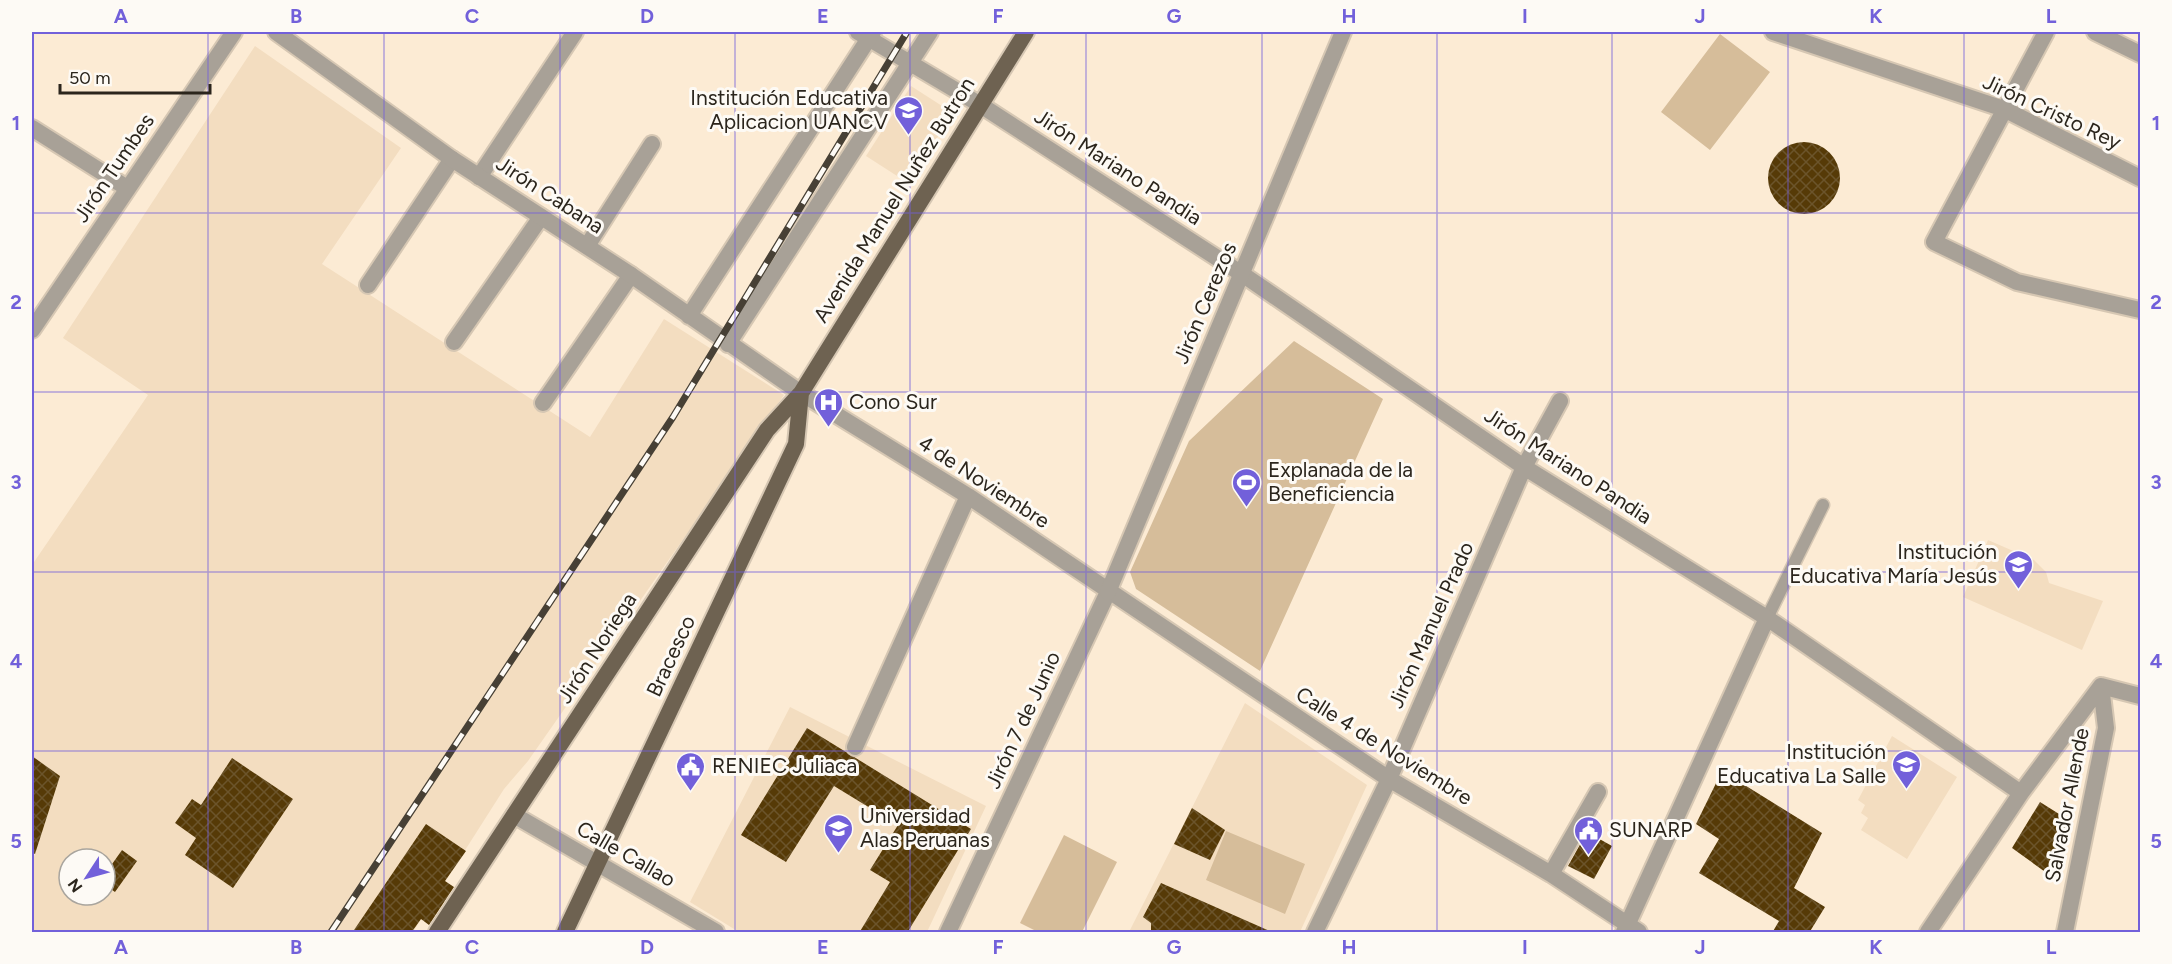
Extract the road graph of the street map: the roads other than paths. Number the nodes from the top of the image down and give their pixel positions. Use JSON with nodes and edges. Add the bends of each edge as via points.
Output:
{"nodes":[{"id":1,"x":234,"y":32,"type":"edge"},
{"id":2,"x":276,"y":32,"type":"edge"},
{"id":3,"x":575,"y":32,"type":"edge"},
{"id":4,"x":930,"y":32,"type":"edge"},
{"id":5,"x":1026,"y":32,"type":"edge"},
{"id":6,"x":1343,"y":32,"type":"edge"},
{"id":7,"x":1773,"y":32,"type":"edge"},
{"id":8,"x":2046,"y":32,"type":"edge"},
{"id":9,"x":2095,"y":32,"type":"edge"},
{"id":10,"x":866,"y":34,"type":"edge"},
{"id":11,"x":2140,"y":54,"type":"edge"},
{"id":12,"x":909,"y":63,"type":"junction"},
{"id":13,"x":979,"y":104,"type":"junction"},
{"id":14,"x":2004,"y":109,"type":"junction"},
{"id":15,"x":32,"y":128,"type":"edge"},
{"id":16,"x":652,"y":144,"type":"dead end"},
{"id":17,"x":452,"y":159,"type":"junction"},
{"id":18,"x":479,"y":177,"type":"junction"},
{"id":19,"x":2140,"y":178,"type":"edge"},
{"id":20,"x":127,"y":188,"type":"junction"},
{"id":21,"x":541,"y":217,"type":"junction"},
{"id":22,"x":587,"y":246,"type":"junction"},
{"id":23,"x":1242,"y":274,"type":"junction"},
{"id":24,"x":631,"y":275,"type":"junction"},
{"id":25,"x":368,"y":285,"type":"dead end"},
{"id":26,"x":2140,"y":310,"type":"edge"},
{"id":27,"x":689,"y":316,"type":"junction"},
{"id":28,"x":32,"y":330,"type":"edge"},
{"id":29,"x":454,"y":342,"type":"dead end"},
{"id":30,"x":728,"y":344,"type":"junction"},
{"id":31,"x":801,"y":393,"type":"junction"},
{"id":32,"x":1560,"y":401,"type":"dead end"},
{"id":33,"x":543,"y":403,"type":"dead end"},
{"id":34,"x":1524,"y":467,"type":"junction"},
{"id":35,"x":968,"y":496,"type":"junction"},
{"id":36,"x":1823,"y":505,"type":"dead end"},
{"id":37,"x":1108,"y":592,"type":"junction"},
{"id":38,"x":1767,"y":618,"type":"junction"},
{"id":39,"x":2101,"y":686,"type":"junction"},
{"id":40,"x":2140,"y":696,"type":"edge"},
{"id":41,"x":855,"y":747,"type":"dead end"},
{"id":42,"x":1389,"y":779,"type":"junction"},
{"id":43,"x":1598,"y":792,"type":"dead end"},
{"id":44,"x":2021,"y":793,"type":"junction"},
{"id":45,"x":514,"y":814,"type":"junction"},
{"id":46,"x":598,"y":863,"type":"junction"},
{"id":47,"x":1551,"y":874,"type":"junction"},
{"id":48,"x":1631,"y":930,"type":"edge"},
{"id":49,"x":437,"y":933,"type":"edge"},
{"id":50,"x":564,"y":933,"type":"edge"},
{"id":51,"x":716,"y":933,"type":"edge"},
{"id":52,"x":948,"y":933,"type":"edge"},
{"id":53,"x":1315,"y":933,"type":"edge"},
{"id":54,"x":1928,"y":933,"type":"edge"},
{"id":55,"x":2065,"y":933,"type":"edge"}],
"edges":[{"from":1,"to":20,"type":"street","name":"Jirón Tumbes"},
{"from":2,"to":17,"type":"street","name":"Jirón Cabana"},
{"from":3,"to":18,"type":"street"},
{"from":4,"to":12,"type":"street"},
{"from":5,"to":13,"type":"main road","name":"Avenida Manuel Nuñez Butron"},
{"from":6,"to":23,"type":"street","name":"Jirón Cerezos"},
{"from":7,"to":14,"type":"street","name":"Jirón Cristo Rey"},
{"from":8,"to":14,"type":"street"},
{"from":9,"to":11,"type":"street"},
{"from":10,"to":12,"type":"street","name":"Jirón Mariano Pandia"},
{"from":10,"to":27,"type":"street"},
{"from":12,"to":13,"type":"street","name":"Jirón Mariano Pandia"},
{"from":12,"to":30,"type":"street"},
{"from":13,"to":23,"type":"street","name":"Jirón Mariano Pandia"},
{"from":13,"to":31,"type":"main road","name":"Avenida Manuel Nuñez Butron"},
{"from":14,"to":19,"type":"street","name":"Jirón Cristo Rey"},
{"from":14,"to":26,"type":"street","via":[[1934,242],[2017,282]]},
{"from":15,"to":20,"type":"street"},
{"from":16,"to":22,"type":"street"},
{"from":17,"to":18,"type":"street","name":"Jirón Cabana"},
{"from":17,"to":25,"type":"street"},
{"from":18,"to":21,"type":"street","name":"Jirón Cabana"},
{"from":20,"to":28,"type":"street","name":"Jirón Tumbes"},
{"from":21,"to":22,"type":"street","name":"Jirón Cabana"},
{"from":21,"to":29,"type":"street"},
{"from":22,"to":24,"type":"street","name":"Jirón Cabana"},
{"from":23,"to":34,"type":"street","name":"Jirón Mariano Pandia"},
{"from":23,"to":37,"type":"street","name":"Jirón Cerezos"},
{"from":24,"to":27,"type":"street","name":"Jirón Cabana"},
{"from":24,"to":33,"type":"street"},
{"from":27,"to":30,"type":"street","name":"Jirón Cabana"},
{"from":30,"to":31,"type":"street","name":"Jirón Cabana"},
{"from":31,"to":35,"type":"street","name":"4 de Noviembre"},
{"from":31,"to":45,"type":"main road","name":"Jirón Noriega","via":[[766,430]]},
{"from":31,"to":46,"type":"main road","name":"Bracesco","via":[[796,444]]},
{"from":32,"to":34,"type":"street","name":"Jirón Manuel Prado"},
{"from":34,"to":38,"type":"street","name":"Jirón Mariano Pandia"},
{"from":34,"to":42,"type":"street","name":"Jirón Manuel Prado"},
{"from":35,"to":37,"type":"street","name":"4 de Noviembre"},
{"from":35,"to":41,"type":"street"},
{"from":36,"to":38,"type":"lane"},
{"from":37,"to":42,"type":"street","name":"Calle 4 de Noviembre"},
{"from":37,"to":52,"type":"street","name":"Jirón 7 de Junio"},
{"from":38,"to":44,"type":"street","name":"Jirón Mariano Pandia"},
{"from":38,"to":48,"type":"street"},
{"from":39,"to":40,"type":"street"},
{"from":39,"to":44,"type":"street"},
{"from":39,"to":55,"type":"street","name":"Salvador Allende","via":[[2106,728]]},
{"from":42,"to":47,"type":"street","name":"Calle 4 de Noviembre"},
{"from":42,"to":53,"type":"street","name":"Jirón Manuel Prado"},
{"from":43,"to":47,"type":"street"},
{"from":44,"to":54,"type":"street"},
{"from":45,"to":46,"type":"street","name":"Calle Callao"},
{"from":45,"to":49,"type":"main road","name":"Jirón Noriega"},
{"from":46,"to":50,"type":"main road","name":"Bracesco"},
{"from":46,"to":51,"type":"street","name":"Calle Callao"},
{"from":47,"to":48,"type":"street","name":"Calle 4 de Noviembre"}]}
